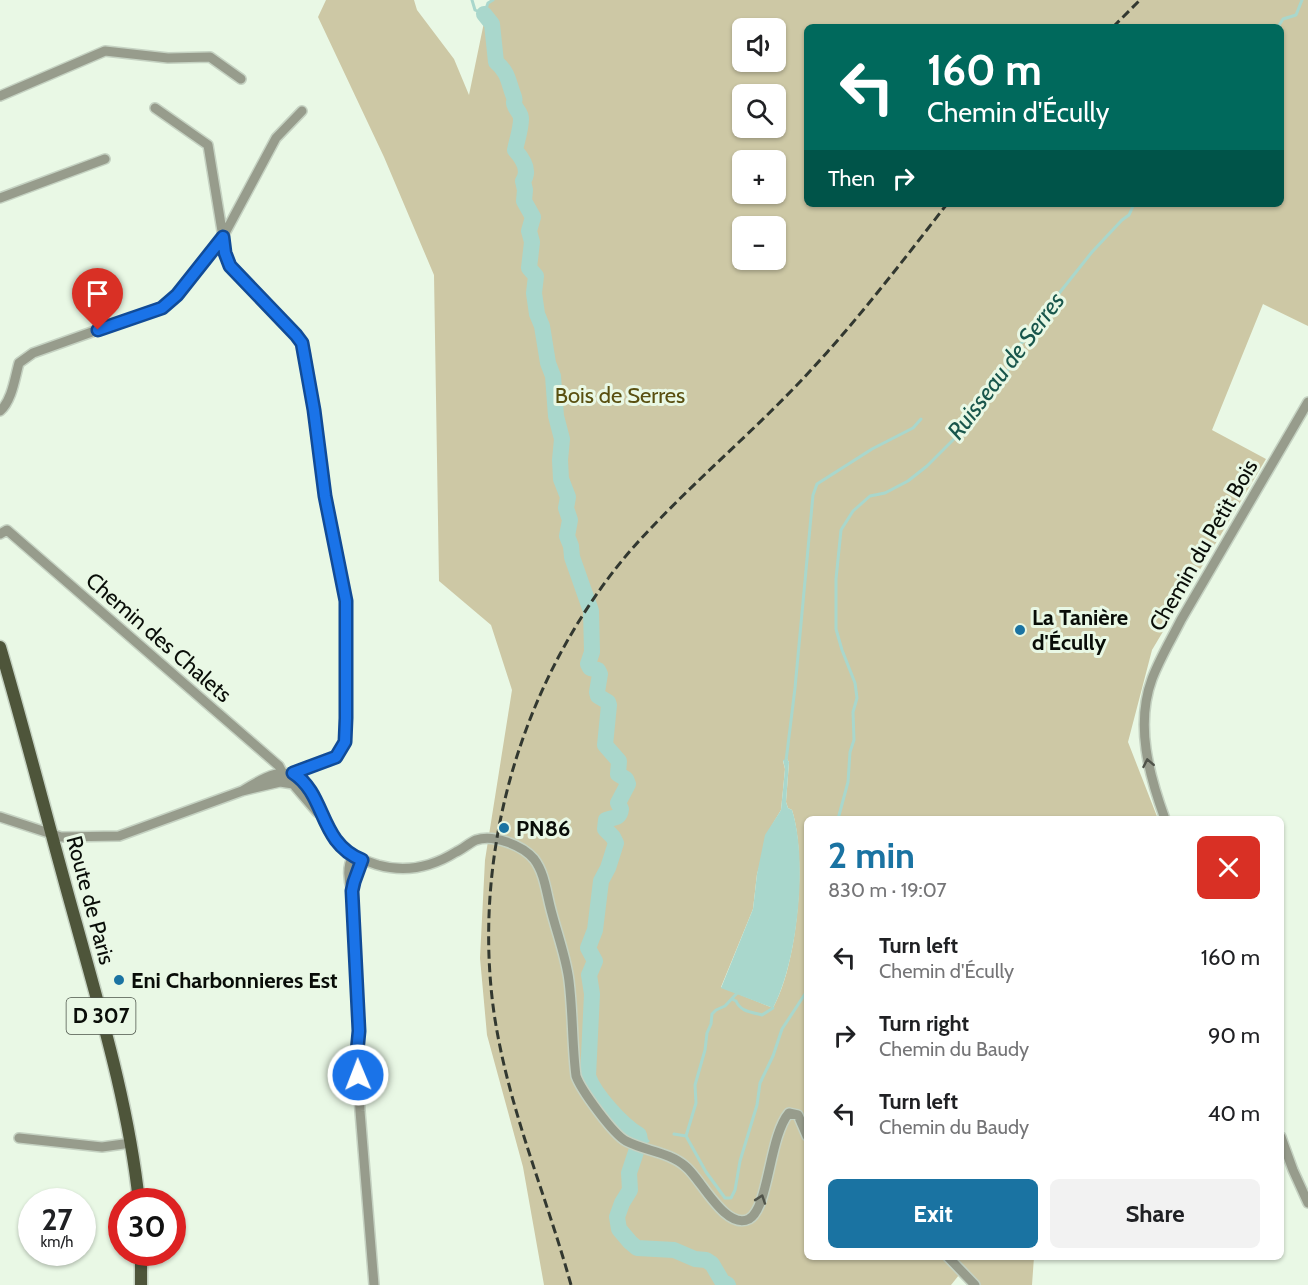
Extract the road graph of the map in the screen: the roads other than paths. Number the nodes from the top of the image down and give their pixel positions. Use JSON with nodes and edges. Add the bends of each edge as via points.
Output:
{"nodes":[{"id":1,"x":241,"y":79,"type":"dead end"},
{"id":2,"x":0,"y":96,"type":"edge"},
{"id":3,"x":155,"y":108,"type":"dead end"},
{"id":4,"x":302,"y":111,"type":"dead end"},
{"id":5,"x":105,"y":159,"type":"dead end"},
{"id":6,"x":0,"y":198,"type":"edge"},
{"id":7,"x":223,"y":237,"type":"junction"},
{"id":8,"x":1308,"y":402,"type":"edge"},
{"id":9,"x":0,"y":411,"type":"edge"},
{"id":10,"x":3,"y":532,"type":"edge"},
{"id":11,"x":0,"y":647,"type":"edge"},
{"id":12,"x":282,"y":773,"type":"junction"},
{"id":13,"x":293,"y":773,"type":"junction"},
{"id":14,"x":287,"y":782,"type":"junction"},
{"id":15,"x":242,"y":791,"type":"junction"},
{"id":16,"x":1165,"y":816,"type":"edge"},
{"id":17,"x":0,"y":818,"type":"edge"},
{"id":18,"x":323,"y":820,"type":"junction"},
{"id":19,"x":51,"y":834,"type":"junction"},
{"id":20,"x":358,"y":858,"type":"junction"},
{"id":21,"x":804,"y":1129,"type":"edge"},
{"id":22,"x":19,"y":1138,"type":"dead end"},
{"id":23,"x":131,"y":1143,"type":"junction"},
{"id":24,"x":1284,"y":1145,"type":"edge"},
{"id":25,"x":137,"y":1188,"type":"edge"},
{"id":26,"x":1308,"y":1203,"type":"edge"},
{"id":27,"x":951,"y":1260,"type":"edge"},
{"id":28,"x":141,"y":1266,"type":"edge"},
{"id":29,"x":141,"y":1285,"type":"edge"},
{"id":30,"x":374,"y":1285,"type":"edge"},
{"id":31,"x":975,"y":1285,"type":"edge"}],
"edges":[{"from":1,"to":2,"type":"street","via":[[210,57],[168,58],[105,51]]},
{"from":3,"to":7,"type":"street","via":[[208,145]]},
{"from":4,"to":7,"type":"street","via":[[276,138]]},
{"from":5,"to":6,"type":"street"},
{"from":7,"to":9,"type":"street","via":[[162,308],[33,353],[19,363],[10,394]]},
{"from":7,"to":13,"type":"street","via":[[230,266],[296,335],[305,352],[325,496],[346,601],[345,742],[336,757]]},
{"from":16,"to":8,"type":"street","name":"Chemin du Petit Bois","one_way":true,"via":[[1154,787],[1145,737],[1150,687],[1162,656]]},
{"from":10,"to":12,"type":"street","name":"Chemin des Chalets","via":[[279,766]]},
{"from":11,"to":19,"type":"main road","name":"Route de Paris","number":"D 307"},
{"from":12,"to":13,"type":"street"},
{"from":12,"to":14,"type":"street","name":"Chemin des Chalets"},
{"from":12,"to":15,"type":"street"},
{"from":13,"to":14,"type":"street"},
{"from":13,"to":18,"type":"street","via":[[317,804]]},
{"from":14,"to":15,"type":"street"},
{"from":14,"to":18,"type":"street","name":"Chemin des Chalets","via":[[300,790]]},
{"from":15,"to":19,"type":"street","via":[[119,836]]},
{"from":17,"to":19,"type":"street"},
{"from":18,"to":20,"type":"street","via":[[339,844]]},
{"from":19,"to":23,"type":"main road","name":"Route de Paris","number":"D 307"},
{"from":20,"to":21,"type":"street","one_way":true,"via":[[402,869],[439,862],[481,839],[512,844],[534,859],[542,875],[567,971],[576,1076],[581,1089],[619,1136],[687,1167],[718,1207],[733,1218],[749,1219],[756,1212],[780,1126],[789,1113],[798,1115]]},
{"from":20,"to":30,"type":"street","via":[[349,870],[360,1111]]},
{"from":22,"to":23,"type":"street","via":[[102,1147]]},
{"from":23,"to":25,"type":"main road","name":"Route de Paris","number":"D 307"},
{"from":24,"to":26,"type":"street"},
{"from":27,"to":31,"type":"street"},
{"from":28,"to":29,"type":"main road"}]}
